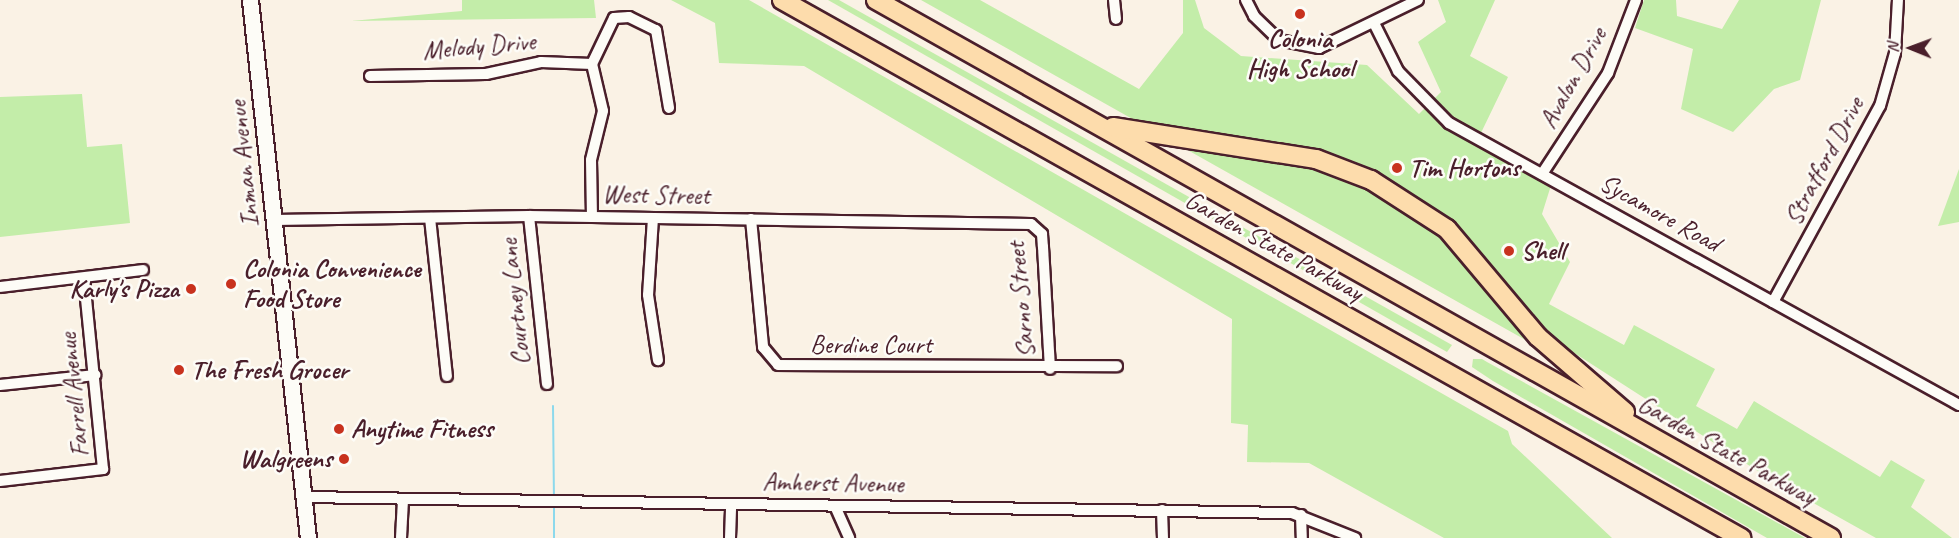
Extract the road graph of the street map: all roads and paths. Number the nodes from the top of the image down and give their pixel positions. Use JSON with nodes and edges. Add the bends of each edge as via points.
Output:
{"nodes":[{"id":1,"x":250,"y":0,"type":"edge"},
{"id":2,"x":782,"y":0,"type":"edge"},
{"id":3,"x":876,"y":0,"type":"edge"},
{"id":4,"x":1114,"y":0,"type":"edge"},
{"id":5,"x":1246,"y":0,"type":"edge"},
{"id":6,"x":1418,"y":0,"type":"edge"},
{"id":7,"x":1636,"y":0,"type":"edge"},
{"id":8,"x":1898,"y":0,"type":"edge"},
{"id":9,"x":1116,"y":19,"type":"dead end"},
{"id":10,"x":1374,"y":23,"type":"junction"},
{"id":11,"x":592,"y":64,"type":"junction"},
{"id":12,"x":370,"y":76,"type":"dead end"},
{"id":13,"x":669,"y":108,"type":"dead end"},
{"id":14,"x":1099,"y":124,"type":"junction"},
{"id":15,"x":1542,"y":174,"type":"junction"},
{"id":16,"x":529,"y":216,"type":"junction"},
{"id":17,"x":592,"y":217,"type":"junction"},
{"id":18,"x":430,"y":218,"type":"junction"},
{"id":19,"x":653,"y":218,"type":"junction"},
{"id":20,"x":751,"y":219,"type":"junction"},
{"id":21,"x":274,"y":220,"type":"junction"},
{"id":22,"x":1038,"y":227,"type":"joint"},
{"id":23,"x":143,"y":270,"type":"dead end"},
{"id":24,"x":84,"y":279,"type":"junction"},
{"id":25,"x":0,"y":287,"type":"edge"},
{"id":26,"x":1773,"y":302,"type":"junction"},
{"id":27,"x":658,"y":360,"type":"dead end"},
{"id":28,"x":1117,"y":366,"type":"dead end"},
{"id":29,"x":1050,"y":369,"type":"junction"},
{"id":30,"x":95,"y":375,"type":"junction"},
{"id":31,"x":447,"y":376,"type":"dead end"},
{"id":32,"x":547,"y":384,"type":"dead end"},
{"id":33,"x":0,"y":385,"type":"edge"},
{"id":34,"x":1959,"y":405,"type":"edge"},
{"id":35,"x":1679,"y":453,"type":"junction"},
{"id":36,"x":0,"y":481,"type":"edge"},
{"id":37,"x":304,"y":497,"type":"junction"},
{"id":38,"x":403,"y":502,"type":"junction"},
{"id":39,"x":731,"y":504,"type":"junction"},
{"id":40,"x":835,"y":506,"type":"junction"},
{"id":41,"x":1162,"y":510,"type":"junction"},
{"id":42,"x":1301,"y":514,"type":"junction"},
{"id":43,"x":308,"y":538,"type":"edge"},
{"id":44,"x":401,"y":538,"type":"edge"},
{"id":45,"x":730,"y":538,"type":"edge"},
{"id":46,"x":849,"y":538,"type":"edge"},
{"id":47,"x":1163,"y":538,"type":"edge"},
{"id":48,"x":1302,"y":538,"type":"edge"},
{"id":49,"x":1355,"y":538,"type":"edge"},
{"id":50,"x":1741,"y":538,"type":"edge"},
{"id":51,"x":1831,"y":538,"type":"edge"}],
"edges":[{"from":1,"to":21,"type":"main road","name":"Inman Avenue"},
{"from":2,"to":50,"type":"highway","name":"Garden State Parkway"},
{"from":3,"to":14,"type":"highway","name":"Garden State Parkway"},
{"from":4,"to":9,"type":"street"},
{"from":5,"to":10,"type":"street","via":[[1268,31],[1297,48],[1319,48]]},
{"from":6,"to":10,"type":"street"},
{"from":7,"to":15,"type":"street","name":"Avalon Drive","via":[[1608,73]]},
{"from":8,"to":26,"type":"street","name":"Stratford Drive","via":[[1895,53],[1880,106]]},
{"from":10,"to":15,"type":"street","name":"Sycamore Road","via":[[1398,71],[1449,123]]},
{"from":11,"to":12,"type":"street","name":"Melody Drive","via":[[541,62],[486,74]]},
{"from":11,"to":13,"type":"street","via":[[614,18],[629,17],[656,30]]},
{"from":11,"to":17,"type":"street","via":[[603,111],[591,160]]},
{"from":14,"to":35,"type":"highway","name":"Garden State Parkway"},
{"from":14,"to":35,"type":"highway","via":[[1316,159],[1371,180],[1447,229],[1539,337],[1586,382]]},
{"from":15,"to":26,"type":"street","name":"Sycamore Road"},
{"from":16,"to":17,"type":"street","name":"West Street"},
{"from":16,"to":18,"type":"street","name":"West Street"},
{"from":16,"to":32,"type":"street","name":"Courtney Lane"},
{"from":17,"to":19,"type":"street","name":"West Street"},
{"from":18,"to":21,"type":"street","name":"West Street"},
{"from":18,"to":31,"type":"street"},
{"from":19,"to":20,"type":"street","name":"West Street"},
{"from":19,"to":27,"type":"street","via":[[648,295]]},
{"from":20,"to":22,"type":"street","name":"West Street"},
{"from":20,"to":29,"type":"street","name":"Berdine Court","via":[[763,347],[778,365]]},
{"from":21,"to":37,"type":"main road","name":"Inman Avenue"},
{"from":22,"to":29,"type":"street","name":"Sarno Street","via":[[1048,293]]},
{"from":23,"to":24,"type":"street"},
{"from":24,"to":25,"type":"street"},
{"from":24,"to":30,"type":"street","name":"Farrell Avenue"},
{"from":26,"to":34,"type":"street","name":"Sycamore Road"},
{"from":28,"to":29,"type":"street","name":"Berdine Court"},
{"from":30,"to":33,"type":"street"},
{"from":30,"to":36,"type":"street","name":"Farrell Avenue","via":[[103,469]]},
{"from":35,"to":51,"type":"highway","name":"Garden State Parkway"},
{"from":37,"to":38,"type":"street","name":"Amherst Avenue"},
{"from":37,"to":43,"type":"main road","name":"Inman Avenue"},
{"from":38,"to":39,"type":"street","name":"Amherst Avenue"},
{"from":38,"to":44,"type":"street"},
{"from":39,"to":40,"type":"street","name":"Amherst Avenue"},
{"from":39,"to":45,"type":"street"},
{"from":40,"to":41,"type":"street","name":"Amherst Avenue"},
{"from":40,"to":46,"type":"street"},
{"from":41,"to":42,"type":"street","name":"Amherst Avenue"},
{"from":41,"to":47,"type":"street"},
{"from":42,"to":48,"type":"street"},
{"from":42,"to":49,"type":"street","name":"Amherst Avenue"}]}
